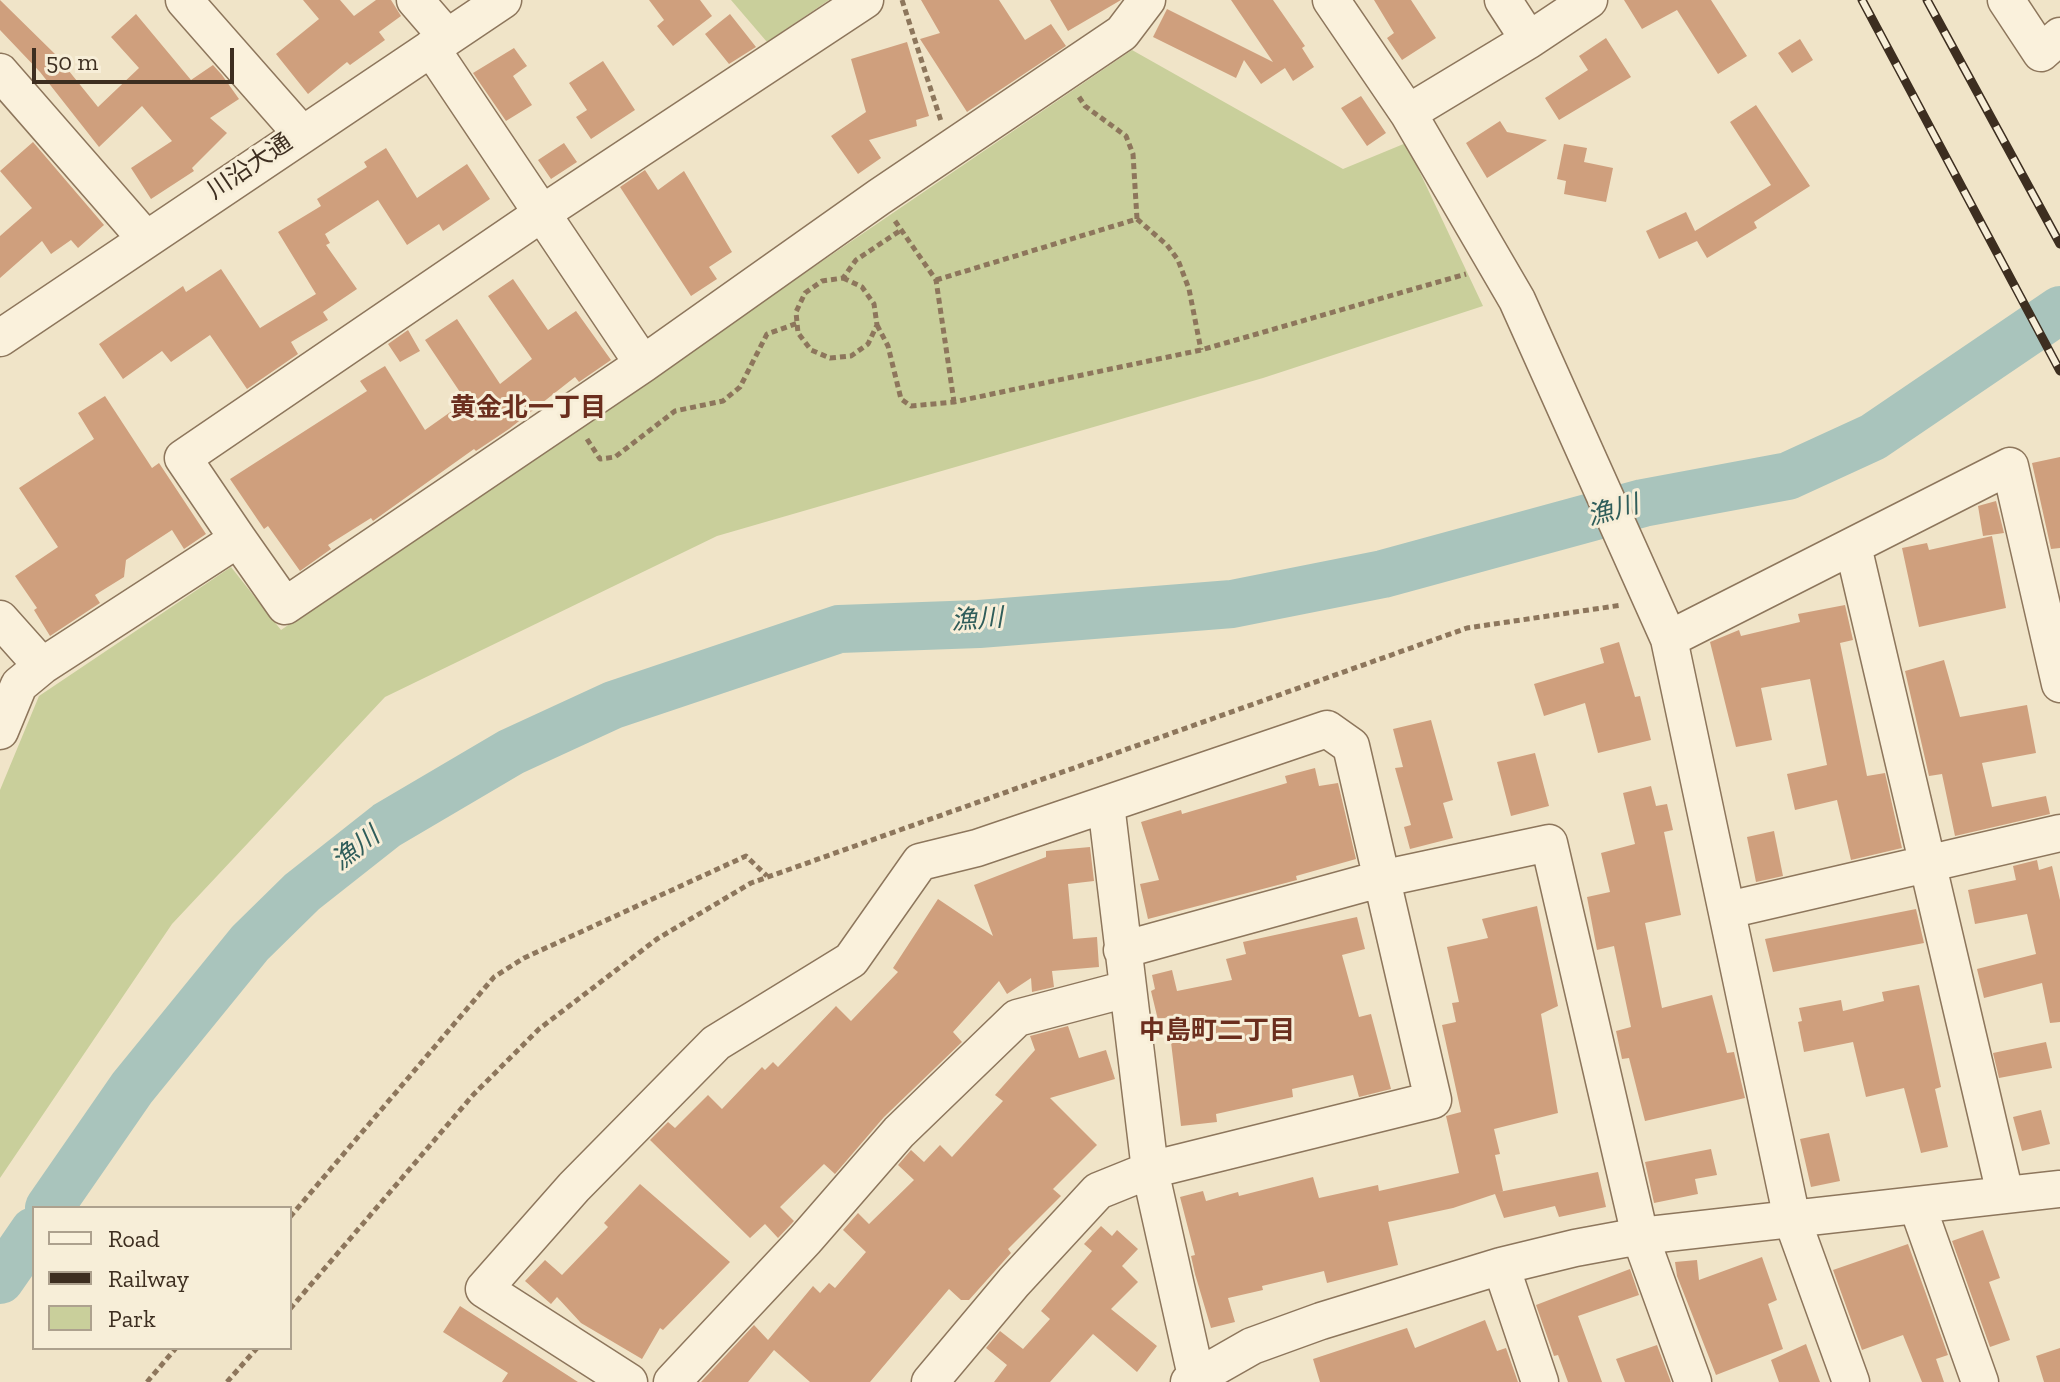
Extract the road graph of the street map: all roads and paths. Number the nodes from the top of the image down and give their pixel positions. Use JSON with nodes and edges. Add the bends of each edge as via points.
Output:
{"nodes":[{"id":1,"x":184,"y":0,"type":"edge"},
{"id":2,"x":415,"y":0,"type":"edge"},
{"id":3,"x":503,"y":0,"type":"edge"},
{"id":4,"x":865,"y":0,"type":"edge"},
{"id":5,"x":902,"y":0,"type":"edge"},
{"id":6,"x":1147,"y":0,"type":"edge"},
{"id":7,"x":1331,"y":0,"type":"edge"},
{"id":8,"x":1503,"y":0,"type":"edge"},
{"id":9,"x":1589,"y":0,"type":"edge"},
{"id":10,"x":2006,"y":0,"type":"edge"},
{"id":11,"x":2060,"y":36,"type":"edge"},
{"id":12,"x":1529,"y":40,"type":"junction"},
{"id":13,"x":439,"y":43,"type":"junction"},
{"id":14,"x":0,"y":72,"type":"edge"},
{"id":15,"x":1063,"y":73,"type":"junction"},
{"id":16,"x":1408,"y":113,"type":"junction"},
{"id":17,"x":301,"y":133,"type":"junction"},
{"id":18,"x":950,"y":149,"type":"junction"},
{"id":19,"x":879,"y":197,"type":"junction"},
{"id":20,"x":541,"y":214,"type":"junction"},
{"id":21,"x":1137,"y":219,"type":"junction"},
{"id":22,"x":901,"y":230,"type":"junction"},
{"id":23,"x":145,"y":238,"type":"junction"},
{"id":24,"x":1469,"y":273,"type":"dead end"},
{"id":25,"x":843,"y":278,"type":"junction"},
{"id":26,"x":936,"y":280,"type":"junction"},
{"id":27,"x":798,"y":323,"type":"junction"},
{"id":28,"x":877,"y":325,"type":"junction"},
{"id":29,"x":0,"y":338,"type":"edge"},
{"id":30,"x":1201,"y":350,"type":"junction"},
{"id":31,"x":643,"y":364,"type":"junction"},
{"id":32,"x":954,"y":402,"type":"junction"},
{"id":33,"x":570,"y":413,"type":"junction"},
{"id":34,"x":238,"y":539,"type":"junction"},
{"id":35,"x":1853,"y":546,"type":"junction"},
{"id":36,"x":0,"y":619,"type":"edge"},
{"id":37,"x":1669,"y":639,"type":"junction"},
{"id":38,"x":42,"y":666,"type":"junction"},
{"id":39,"x":2060,"y":684,"type":"edge"},
{"id":40,"x":0,"y":731,"type":"edge"},
{"id":41,"x":1106,"y":804,"type":"junction"},
{"id":42,"x":2060,"y":833,"type":"edge"},
{"id":43,"x":1926,"y":865,"type":"junction"},
{"id":44,"x":767,"y":876,"type":"dead end"},
{"id":45,"x":1380,"y":879,"type":"junction"},
{"id":46,"x":1728,"y":910,"type":"junction"},
{"id":47,"x":1122,"y":950,"type":"junction"},
{"id":48,"x":1127,"y":989,"type":"junction"},
{"id":49,"x":1150,"y":1170,"type":"junction"},
{"id":50,"x":2060,"y":1189,"type":"edge"},
{"id":51,"x":2005,"y":1194,"type":"junction"},
{"id":52,"x":1917,"y":1205,"type":"junction"},
{"id":53,"x":292,"y":1215,"type":"edge"},
{"id":54,"x":1792,"y":1219,"type":"junction"},
{"id":55,"x":1640,"y":1236,"type":"junction"},
{"id":56,"x":1501,"y":1266,"type":"junction"},
{"id":57,"x":174,"y":1350,"type":"edge"},
{"id":58,"x":255,"y":1350,"type":"edge"},
{"id":59,"x":1192,"y":1379,"type":"edge"},
{"id":60,"x":147,"y":1382,"type":"edge"},
{"id":61,"x":227,"y":1382,"type":"edge"},
{"id":62,"x":629,"y":1382,"type":"edge"},
{"id":63,"x":672,"y":1382,"type":"edge"},
{"id":64,"x":930,"y":1382,"type":"edge"},
{"id":65,"x":1540,"y":1382,"type":"edge"},
{"id":66,"x":1693,"y":1382,"type":"edge"},
{"id":67,"x":1851,"y":1382,"type":"edge"},
{"id":68,"x":1980,"y":1382,"type":"edge"}],
"edges":[{"from":1,"to":17,"type":"street"},
{"from":2,"to":13,"type":"street"},
{"from":3,"to":13,"type":"street","name":"川沿大通"},
{"from":4,"to":20,"type":"street"},
{"from":5,"to":18,"type":"path"},
{"from":6,"to":15,"type":"street","via":[[1122,33]]},
{"from":7,"to":16,"type":"street"},
{"from":8,"to":12,"type":"street"},
{"from":9,"to":12,"type":"street"},
{"from":10,"to":11,"type":"street","via":[[2041,53]]},
{"from":12,"to":16,"type":"street"},
{"from":13,"to":17,"type":"street","name":"川沿大通"},
{"from":13,"to":20,"type":"street"},
{"from":14,"to":23,"type":"street"},
{"from":15,"to":18,"type":"street"},
{"from":15,"to":21,"type":"path","via":[[1085,106],[1126,136],[1133,154]]},
{"from":16,"to":37,"type":"street","via":[[1517,300]]},
{"from":17,"to":23,"type":"street","name":"川沿大通"},
{"from":18,"to":19,"type":"street"},
{"from":19,"to":22,"type":"path"},
{"from":19,"to":31,"type":"street"},
{"from":20,"to":31,"type":"street"},
{"from":20,"to":34,"type":"street","via":[[183,458]]},
{"from":21,"to":26,"type":"path"},
{"from":21,"to":30,"type":"path","via":[[1178,260]]},
{"from":22,"to":25,"type":"path","via":[[856,260]]},
{"from":22,"to":26,"type":"path"},
{"from":23,"to":29,"type":"street","name":"川沿大通"},
{"from":24,"to":30,"type":"path"},
{"from":25,"to":27,"type":"path","via":[[822,281],[805,293],[796,312]]},
{"from":25,"to":28,"type":"path","via":[[862,287],[874,304]]},
{"from":26,"to":32,"type":"path"},
{"from":27,"to":28,"type":"path","via":[[798,333],[811,350],[830,358],[851,356],[868,344]]},
{"from":27,"to":33,"type":"path","via":[[767,334],[740,387],[723,401],[675,411],[615,457],[600,459]]},
{"from":28,"to":32,"type":"path","via":[[901,399],[911,406]]},
{"from":30,"to":32,"type":"path"},
{"from":31,"to":33,"type":"street"},
{"from":33,"to":34,"type":"street","via":[[285,606]]},
{"from":34,"to":38,"type":"street"},
{"from":35,"to":37,"type":"street"},
{"from":35,"to":39,"type":"street","via":[[2010,466]]},
{"from":35,"to":43,"type":"street"},
{"from":36,"to":38,"type":"street"},
{"from":37,"to":46,"type":"street"},
{"from":38,"to":40,"type":"street","via":[[19,685]]},
{"from":41,"to":45,"type":"street","via":[[1327,729],[1351,746]]},
{"from":41,"to":47,"type":"street"},
{"from":41,"to":62,"type":"street","via":[[920,862],[851,960],[716,1043],[574,1187],[484,1289]]},
{"from":42,"to":43,"type":"street"},
{"from":43,"to":46,"type":"street"},
{"from":43,"to":51,"type":"street"},
{"from":44,"to":53,"type":"path","via":[[746,856],[524,958],[494,977]]},
{"from":45,"to":47,"type":"street"},
{"from":45,"to":49,"type":"street","via":[[1433,1100]]},
{"from":45,"to":55,"type":"street","via":[[1549,843]]},
{"from":46,"to":54,"type":"street"},
{"from":47,"to":48,"type":"street"},
{"from":48,"to":49,"type":"street"},
{"from":48,"to":63,"type":"street","via":[[1017,1018],[899,1132]]},
{"from":49,"to":59,"type":"street"},
{"from":49,"to":64,"type":"street","via":[[1098,1191]]},
{"from":50,"to":51,"type":"street"},
{"from":51,"to":52,"type":"street"},
{"from":52,"to":54,"type":"street"},
{"from":52,"to":68,"type":"street"},
{"from":54,"to":55,"type":"street"},
{"from":54,"to":67,"type":"street"},
{"from":55,"to":56,"type":"street"},
{"from":55,"to":66,"type":"street"},
{"from":56,"to":59,"type":"street","via":[[1378,1301],[1252,1346]]},
{"from":56,"to":65,"type":"street"},
{"from":57,"to":60,"type":"path"},
{"from":58,"to":61,"type":"path"}]}
